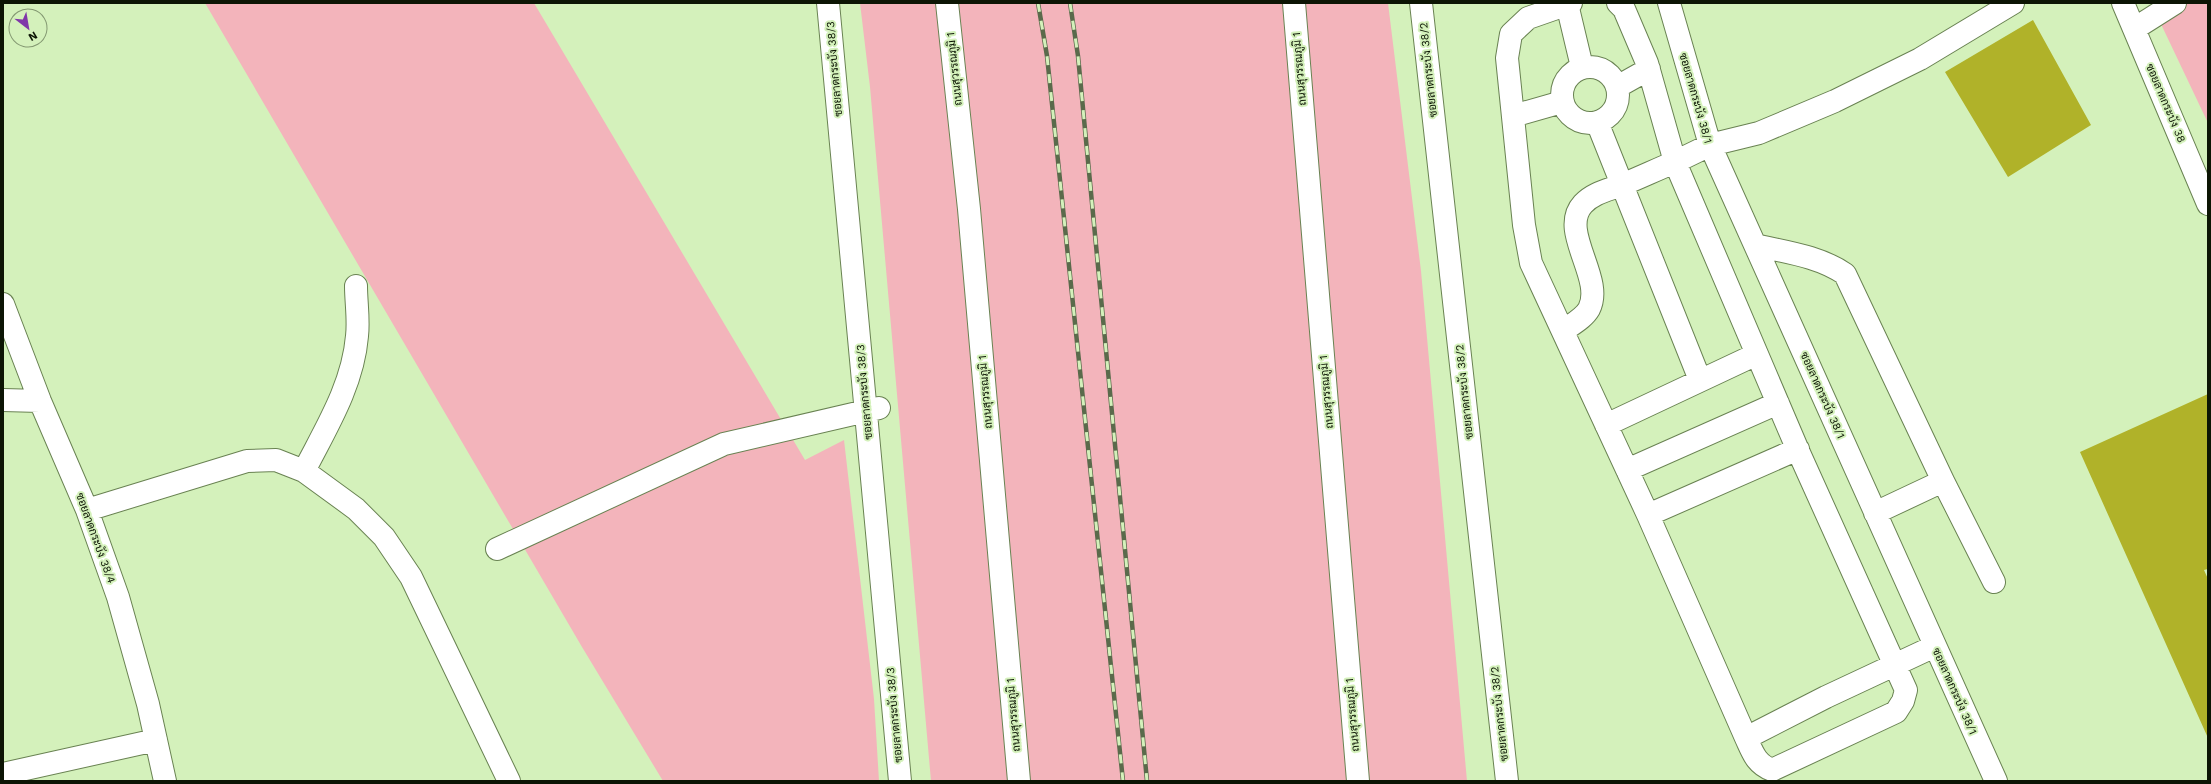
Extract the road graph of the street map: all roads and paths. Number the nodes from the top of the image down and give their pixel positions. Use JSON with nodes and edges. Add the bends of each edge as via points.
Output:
{"nodes":[{"id":1,"x":828,"y":3,"type":"edge"},
{"id":2,"x":947,"y":3,"type":"edge"},
{"id":3,"x":1294,"y":3,"type":"edge"},
{"id":4,"x":1421,"y":3,"type":"edge"},
{"id":5,"x":1618,"y":3,"type":"edge"},
{"id":6,"x":1668,"y":3,"type":"edge"},
{"id":7,"x":2013,"y":3,"type":"edge"},
{"id":8,"x":2123,"y":3,"type":"edge"},
{"id":9,"x":2175,"y":3,"type":"edge"},
{"id":10,"x":1569,"y":4,"type":"edge"},
{"id":11,"x":2134,"y":29,"type":"junction"},
{"id":12,"x":1582,"y":67,"type":"junction"},
{"id":13,"x":1649,"y":69,"type":"junction"},
{"id":14,"x":1617,"y":88,"type":"junction"},
{"id":15,"x":1562,"y":102,"type":"junction"},
{"id":16,"x":1513,"y":116,"type":"junction"},
{"id":17,"x":1597,"y":122,"type":"junction"},
{"id":18,"x":1710,"y":145,"type":"junction"},
{"id":19,"x":1675,"y":162,"type":"junction"},
{"id":20,"x":1622,"y":185,"type":"junction"},
{"id":21,"x":2208,"y":204,"type":"edge"},
{"id":22,"x":1755,"y":245,"type":"junction"},
{"id":23,"x":356,"y":286,"type":"dead end"},
{"id":24,"x":3,"y":304,"type":"edge"},
{"id":25,"x":1563,"y":331,"type":"junction"},
{"id":26,"x":1757,"y":354,"type":"junction"},
{"id":27,"x":1700,"y":380,"type":"junction"},
{"id":28,"x":3,"y":400,"type":"edge"},
{"id":29,"x":40,"y":401,"type":"junction"},
{"id":30,"x":1778,"y":403,"type":"junction"},
{"id":31,"x":873,"y":410,"type":"junction"},
{"id":32,"x":1606,"y":425,"type":"junction"},
{"id":33,"x":1798,"y":449,"type":"junction"},
{"id":34,"x":1627,"y":470,"type":"junction"},
{"id":35,"x":304,"y":471,"type":"junction"},
{"id":36,"x":1943,"y":481,"type":"junction"},
{"id":37,"x":86,"y":510,"type":"junction"},
{"id":38,"x":1875,"y":513,"type":"junction"},
{"id":39,"x":1648,"y":515,"type":"junction"},
{"id":40,"x":497,"y":548,"type":"dead end"},
{"id":41,"x":1994,"y":582,"type":"dead end"},
{"id":42,"x":1935,"y":646,"type":"junction"},
{"id":43,"x":1896,"y":664,"type":"junction"},
{"id":44,"x":1746,"y":738,"type":"junction"},
{"id":45,"x":156,"y":740,"type":"junction"},
{"id":46,"x":3,"y":774,"type":"edge"},
{"id":47,"x":165,"y":781,"type":"edge"},
{"id":48,"x":509,"y":781,"type":"edge"},
{"id":49,"x":900,"y":781,"type":"edge"},
{"id":50,"x":1018,"y":781,"type":"edge"},
{"id":51,"x":1358,"y":781,"type":"edge"},
{"id":52,"x":1507,"y":781,"type":"edge"},
{"id":53,"x":1996,"y":781,"type":"edge"}],
"edges":[{"from":1,"to":31,"type":"main road","name":"ซอยลาดกระบัง 38/3"},
{"from":2,"to":50,"type":"main road","name":"ถนนสุวรรณภูมิ 1","via":[[969,209]]},
{"from":3,"to":51,"type":"main road","name":"ถนนสุวรรณภูมิ 1"},
{"from":4,"to":52,"type":"main road","name":"ซอยลาดกระบัง 38/2"},
{"from":5,"to":13,"type":"main road","via":[[1624,9]]},
{"from":6,"to":18,"type":"main road","name":"ซอยลาดกระบัง 38/1"},
{"from":7,"to":18,"type":"main road","via":[[1920,59],[1835,101],[1759,132]]},
{"from":8,"to":11,"type":"main road","name":"ซอยลาดกระบัง 38"},
{"from":9,"to":11,"type":"main road"},
{"from":10,"to":12,"type":"main road"},
{"from":10,"to":16,"type":"main road","via":[[1528,18],[1511,34],[1506,58]]},
{"from":11,"to":21,"type":"main road","name":"ซอยลาดกระบัง 38"},
{"from":12,"to":14,"type":"main road","via":[[1597,67],[1610,75]]},
{"from":12,"to":15,"type":"main road","via":[[1569,75],[1562,88]]},
{"from":13,"to":14,"type":"main road"},
{"from":13,"to":19,"type":"main road"},
{"from":14,"to":17,"type":"main road","via":[[1617,102],[1610,115]]},
{"from":15,"to":16,"type":"main road"},
{"from":15,"to":17,"type":"main road","via":[[1570,115],[1582,123]]},
{"from":16,"to":25,"type":"main road","via":[[1524,225],[1532,263]]},
{"from":17,"to":20,"type":"main road"},
{"from":18,"to":19,"type":"main road"},
{"from":18,"to":22,"type":"main road","name":"ซอยลาดกระบัง 38/1"},
{"from":19,"to":20,"type":"main road"},
{"from":19,"to":26,"type":"main road"},
{"from":20,"to":25,"type":"main road","via":[[1594,195],[1582,205],[1577,217],[1577,237],[1592,285],[1593,299],[1588,311]]},
{"from":20,"to":27,"type":"main road"},
{"from":22,"to":36,"type":"main road","via":[[1814,259],[1845,274]]},
{"from":22,"to":38,"type":"main road","name":"ซอยลาดกระบัง 38/1"},
{"from":23,"to":35,"type":"main road","via":[[357,334],[353,362],[342,396]]},
{"from":24,"to":29,"type":"main road","name":"ซอยลาดกระบัง 38/4"},
{"from":25,"to":32,"type":"main road"},
{"from":26,"to":27,"type":"main road"},
{"from":26,"to":30,"type":"main road"},
{"from":27,"to":32,"type":"main road"},
{"from":28,"to":29,"type":"main road"},
{"from":29,"to":37,"type":"main road","name":"ซอยลาดกระบัง 38/4"},
{"from":30,"to":33,"type":"main road"},
{"from":30,"to":34,"type":"main road"},
{"from":31,"to":40,"type":"main road","via":[[724,444]]},
{"from":31,"to":49,"type":"main road","name":"ซอยลาดกระบัง 38/3"},
{"from":32,"to":34,"type":"main road"},
{"from":33,"to":39,"type":"main road"},
{"from":33,"to":43,"type":"main road"},
{"from":34,"to":39,"type":"main road"},
{"from":35,"to":37,"type":"main road","via":[[276,460],[247,461]]},
{"from":35,"to":48,"type":"main road","via":[[356,509],[384,537],[411,577]]},
{"from":36,"to":38,"type":"main road"},
{"from":36,"to":41,"type":"main road"},
{"from":37,"to":45,"type":"main road","name":"ซอยลาดกระบัง 38/4","via":[[118,597]]},
{"from":38,"to":42,"type":"main road","name":"ซอยลาดกระบัง 38/1"},
{"from":39,"to":44,"type":"main road"},
{"from":42,"to":43,"type":"main road"},
{"from":42,"to":53,"type":"main road","name":"ซอยลาดกระบัง 38/1"},
{"from":43,"to":44,"type":"main road"},
{"from":43,"to":44,"type":"main road","via":[[1906,690],[1896,712],[1772,770],[1762,766],[1756,759]]},
{"from":45,"to":46,"type":"main road"},
{"from":45,"to":47,"type":"main road","name":"ซอยลาดกระบัง 38/4"}]}
